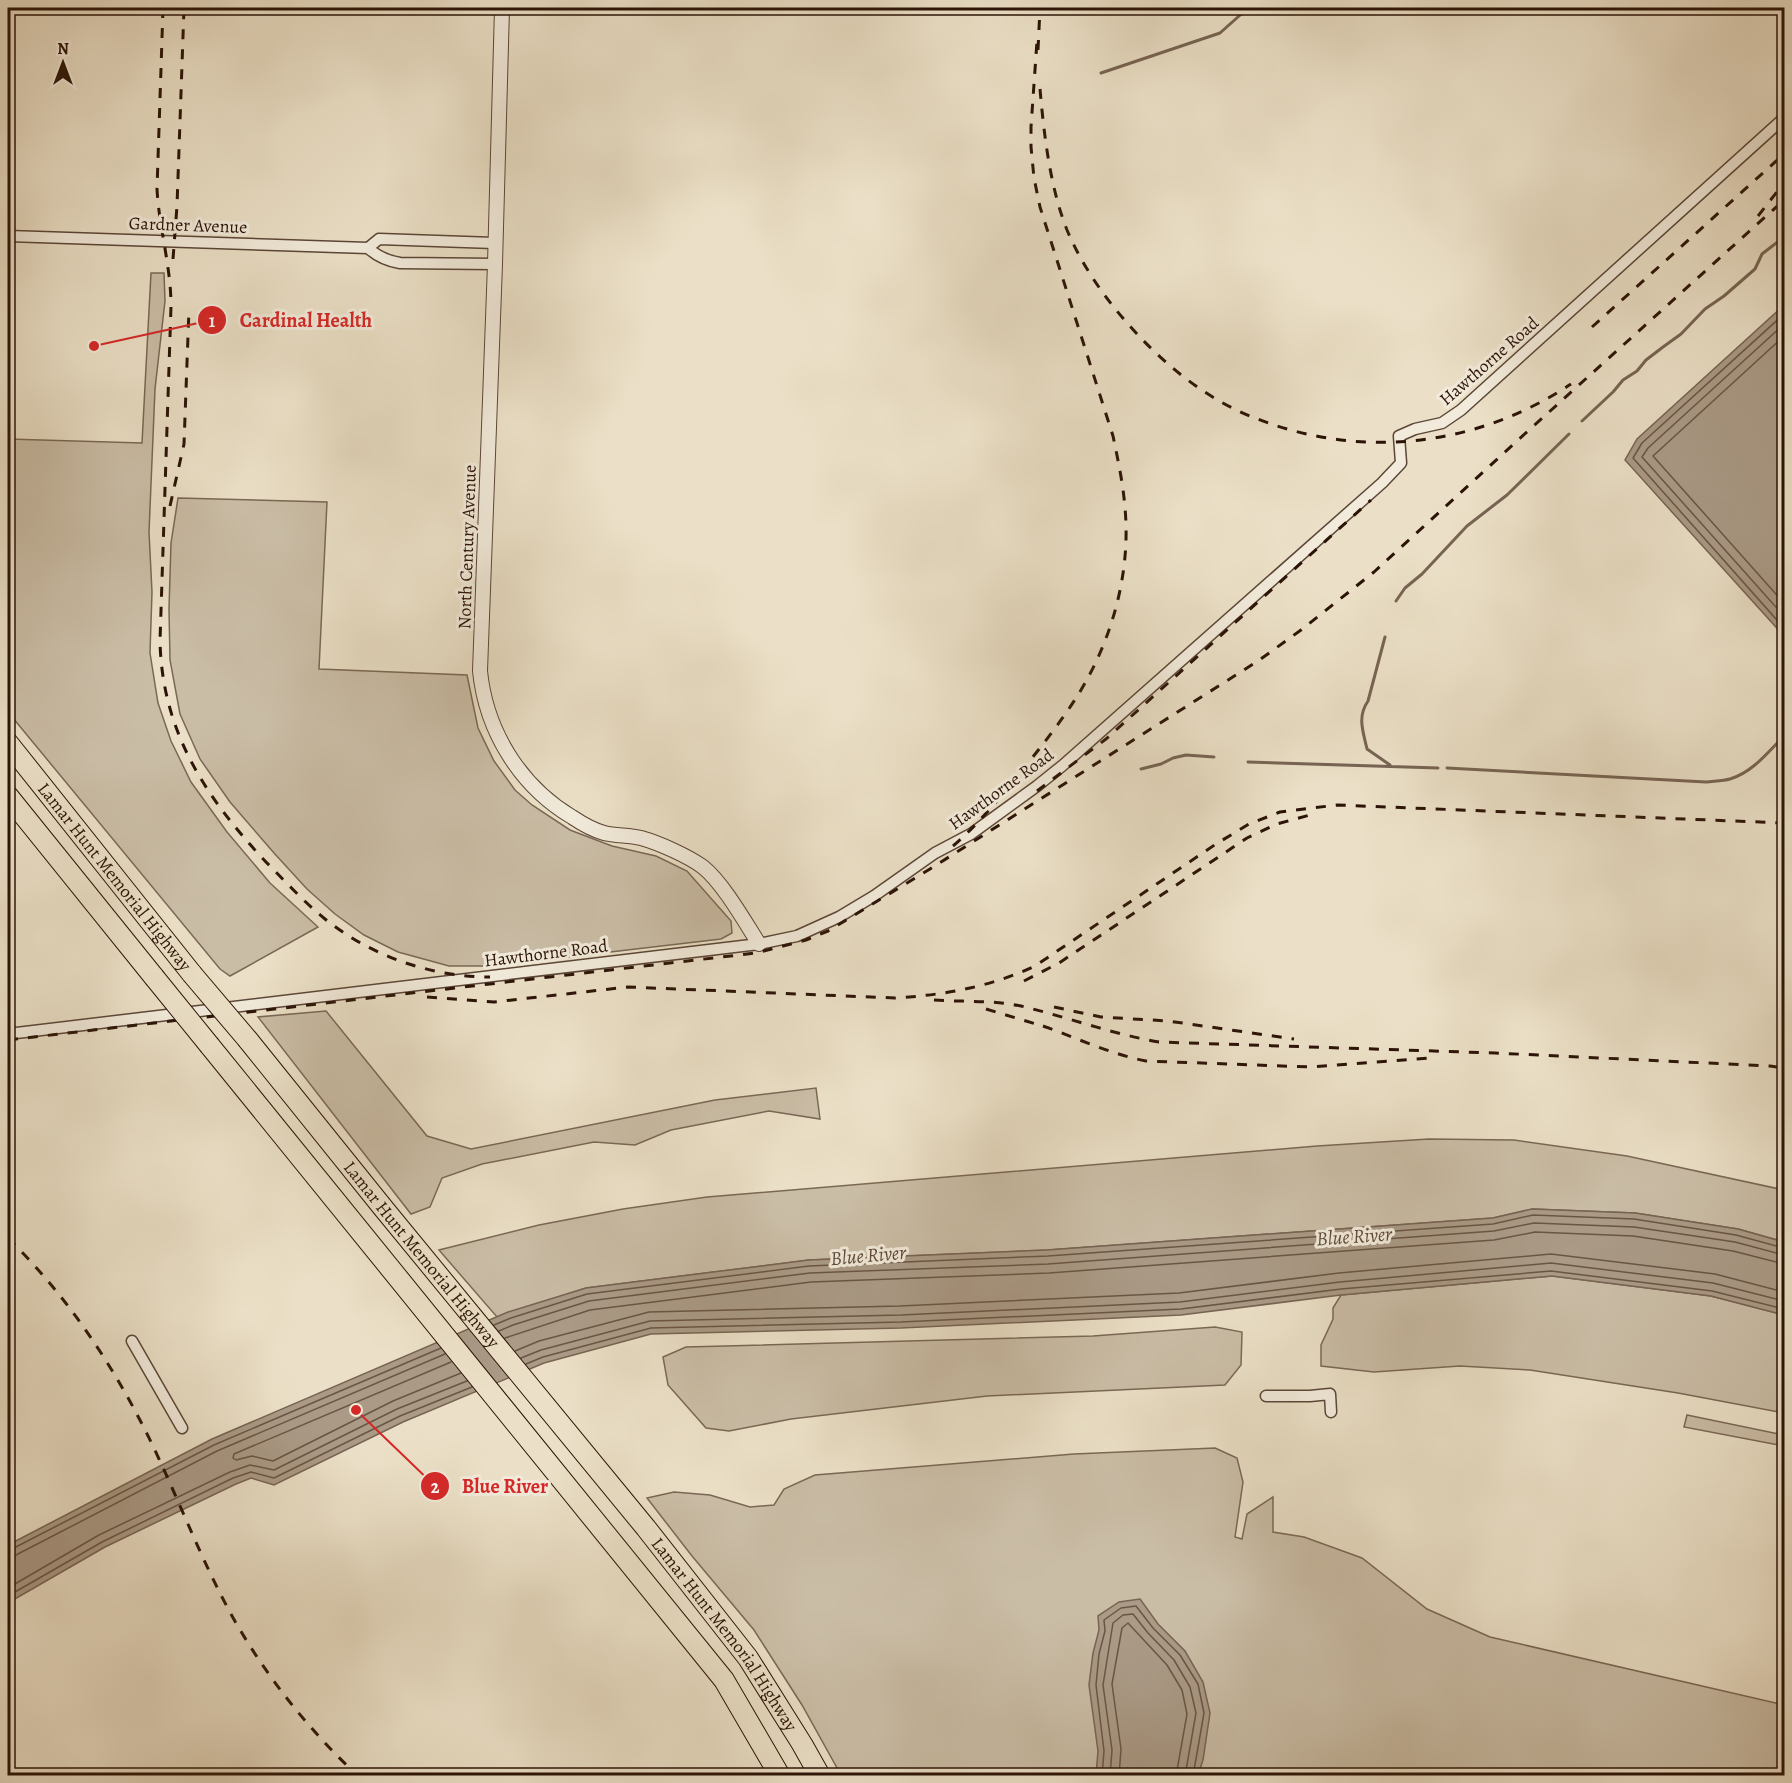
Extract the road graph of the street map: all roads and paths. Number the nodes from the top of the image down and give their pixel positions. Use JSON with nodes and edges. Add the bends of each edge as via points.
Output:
{"nodes":[{"id":1,"x":502,"y":8,"type":"edge"},
{"id":2,"x":1785,"y":118,"type":"edge"},
{"id":3,"x":8,"y":236,"type":"edge"},
{"id":4,"x":494,"y":243,"type":"junction"},
{"id":5,"x":368,"y":248,"type":"junction"},
{"id":6,"x":495,"y":264,"type":"junction"},
{"id":7,"x":8,"y":743,"type":"edge"},
{"id":8,"x":8,"y":796,"type":"edge"},
{"id":9,"x":759,"y":944,"type":"junction"},
{"id":10,"x":8,"y":1034,"type":"edge"},
{"id":11,"x":132,"y":1341,"type":"dead end"},
{"id":12,"x":1266,"y":1396,"type":"dead end"},
{"id":13,"x":1330,"y":1412,"type":"dead end"},
{"id":14,"x":182,"y":1428,"type":"dead end"},
{"id":15,"x":780,"y":1776,"type":"edge"},
{"id":16,"x":820,"y":1776,"type":"edge"}],
"edges":[{"from":1,"to":4,"type":"street","name":"North Century Avenue"},
{"from":2,"to":9,"type":"street","name":"Hawthorne Road","via":[[1461,410],[1442,423],[1399,436],[1401,463],[1382,483],[1054,773],[971,834],[935,853],[839,917],[797,936]]},
{"from":3,"to":5,"type":"street","name":"Gardner Avenue"},
{"from":4,"to":5,"type":"street","name":"Gardner Avenue","via":[[379,239]]},
{"from":4,"to":6,"type":"street","name":"North Century Avenue"},
{"from":5,"to":6,"type":"street","name":"Gardner Avenue","via":[[387,261],[400,263]]},
{"from":6,"to":9,"type":"street","name":"North Century Avenue","via":[[480,671],[495,731],[524,777],[563,812],[603,833],[641,838],[688,857],[704,868]]},
{"from":7,"to":16,"type":"highway","name":"Lamar Hunt Memorial Highway","bridge":true,"via":[[646,1528],[748,1658]]},
{"from":8,"to":15,"type":"highway","name":"Lamar Hunt Memorial Highway","bridge":true,"via":[[724,1680]]},
{"from":9,"to":10,"type":"street","name":"Hawthorne Road"},
{"from":11,"to":14,"type":"street"},
{"from":12,"to":13,"type":"street","via":[[1330,1394]]}]}
